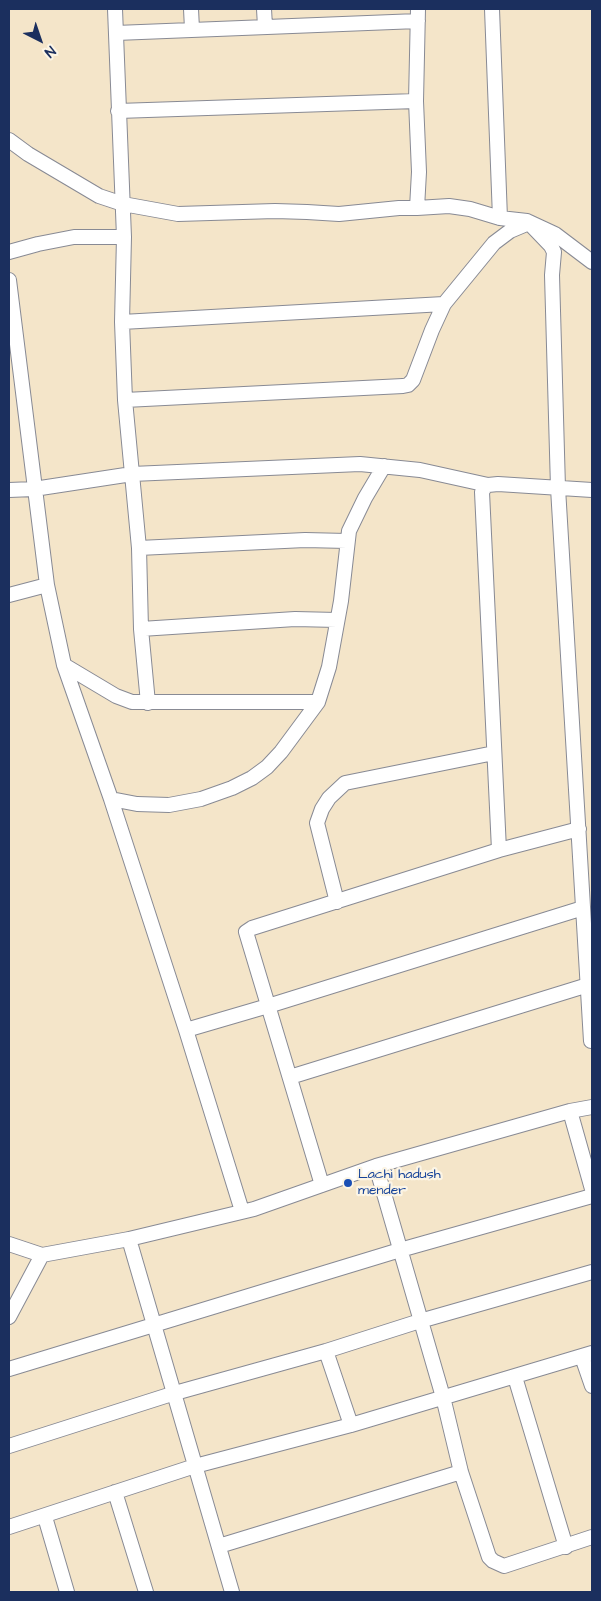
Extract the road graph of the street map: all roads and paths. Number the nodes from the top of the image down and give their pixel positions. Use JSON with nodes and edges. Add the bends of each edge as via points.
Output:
{"nodes":[{"id":1,"x":115,"y":9,"type":"edge"},
{"id":2,"x":191,"y":9,"type":"edge"},
{"id":3,"x":264,"y":9,"type":"edge"},
{"id":4,"x":492,"y":9,"type":"edge"},
{"id":5,"x":418,"y":15,"type":"edge"},
{"id":6,"x":265,"y":26,"type":"junction"},
{"id":7,"x":192,"y":29,"type":"junction"},
{"id":8,"x":116,"y":33,"type":"junction"},
{"id":9,"x":416,"y":101,"type":"junction"},
{"id":10,"x":118,"y":111,"type":"junction"},
{"id":11,"x":9,"y":140,"type":"edge"},
{"id":12,"x":124,"y":204,"type":"junction"},
{"id":13,"x":418,"y":208,"type":"junction"},
{"id":14,"x":500,"y":218,"type":"junction"},
{"id":15,"x":528,"y":222,"type":"junction"},
{"id":16,"x":124,"y":237,"type":"junction"},
{"id":17,"x":552,"y":248,"type":"junction"},
{"id":18,"x":9,"y":252,"type":"edge"},
{"id":19,"x":592,"y":262,"type":"edge"},
{"id":20,"x":9,"y":280,"type":"edge"},
{"id":21,"x":444,"y":304,"type":"junction"},
{"id":22,"x":122,"y":322,"type":"junction"},
{"id":23,"x":125,"y":400,"type":"junction"},
{"id":24,"x":384,"y":466,"type":"junction"},
{"id":25,"x":132,"y":474,"type":"junction"},
{"id":26,"x":488,"y":485,"type":"junction"},
{"id":27,"x":558,"y":488,"type":"junction"},
{"id":28,"x":34,"y":489,"type":"junction"},
{"id":29,"x":9,"y":490,"type":"edge"},
{"id":30,"x":592,"y":490,"type":"edge"},
{"id":31,"x":347,"y":541,"type":"junction"},
{"id":32,"x":139,"y":548,"type":"junction"},
{"id":33,"x":47,"y":585,"type":"junction"},
{"id":34,"x":9,"y":595,"type":"edge"},
{"id":35,"x":338,"y":620,"type":"junction"},
{"id":36,"x":141,"y":629,"type":"junction"},
{"id":37,"x":64,"y":665,"type":"junction"},
{"id":38,"x":318,"y":702,"type":"junction"},
{"id":39,"x":148,"y":703,"type":"junction"},
{"id":40,"x":494,"y":753,"type":"junction"},
{"id":41,"x":110,"y":799,"type":"junction"},
{"id":42,"x":579,"y":829,"type":"junction"},
{"id":43,"x":499,"y":850,"type":"junction"},
{"id":44,"x":337,"y":902,"type":"junction"},
{"id":45,"x":583,"y":908,"type":"junction"},
{"id":46,"x":588,"y":985,"type":"junction"},
{"id":47,"x":268,"y":1006,"type":"junction"},
{"id":48,"x":186,"y":1030,"type":"junction"},
{"id":49,"x":592,"y":1041,"type":"edge"},
{"id":50,"x":290,"y":1077,"type":"junction"},
{"id":51,"x":592,"y":1107,"type":"edge"},
{"id":52,"x":570,"y":1112,"type":"junction"},
{"id":53,"x":376,"y":1166,"type":"junction"},
{"id":54,"x":322,"y":1185,"type":"junction"},
{"id":55,"x":592,"y":1189,"type":"edge"},
{"id":56,"x":592,"y":1196,"type":"edge"},
{"id":57,"x":242,"y":1211,"type":"junction"},
{"id":58,"x":129,"y":1238,"type":"junction"},
{"id":59,"x":9,"y":1244,"type":"edge"},
{"id":60,"x":400,"y":1250,"type":"junction"},
{"id":61,"x":42,"y":1254,"type":"junction"},
{"id":62,"x":592,"y":1272,"type":"edge"},
{"id":63,"x":9,"y":1317,"type":"edge"},
{"id":64,"x":420,"y":1321,"type":"junction"},
{"id":65,"x":153,"y":1324,"type":"junction"},
{"id":66,"x":326,"y":1351,"type":"junction"},
{"id":67,"x":587,"y":1355,"type":"edge"},
{"id":68,"x":9,"y":1369,"type":"edge"},
{"id":69,"x":514,"y":1377,"type":"junction"},
{"id":70,"x":592,"y":1386,"type":"edge"},
{"id":71,"x":175,"y":1393,"type":"junction"},
{"id":72,"x":443,"y":1398,"type":"junction"},
{"id":73,"x":351,"y":1425,"type":"junction"},
{"id":74,"x":9,"y":1446,"type":"edge"},
{"id":75,"x":195,"y":1466,"type":"junction"},
{"id":76,"x":461,"y":1472,"type":"junction"},
{"id":77,"x":114,"y":1492,"type":"junction"},
{"id":78,"x":45,"y":1517,"type":"junction"},
{"id":79,"x":9,"y":1527,"type":"edge"},
{"id":80,"x":592,"y":1537,"type":"edge"},
{"id":81,"x":219,"y":1546,"type":"junction"},
{"id":82,"x":566,"y":1547,"type":"junction"},
{"id":83,"x":67,"y":1592,"type":"edge"},
{"id":84,"x":146,"y":1592,"type":"edge"},
{"id":85,"x":232,"y":1592,"type":"edge"}],
"edges":[{"from":1,"to":8,"type":"street"},
{"from":2,"to":7,"type":"street"},
{"from":3,"to":6,"type":"street"},
{"from":4,"to":14,"type":"street"},
{"from":5,"to":6,"type":"street"},
{"from":5,"to":9,"type":"street"},
{"from":6,"to":7,"type":"street"},
{"from":7,"to":8,"type":"street"},
{"from":8,"to":10,"type":"street"},
{"from":9,"to":10,"type":"street"},
{"from":9,"to":13,"type":"street"},
{"from":10,"to":12,"type":"street"},
{"from":11,"to":12,"type":"street","via":[[82,186]]},
{"from":12,"to":13,"type":"street","via":[[178,214],[275,211],[339,214]]},
{"from":12,"to":16,"type":"street"},
{"from":13,"to":14,"type":"street","via":[[449,206]]},
{"from":14,"to":15,"type":"street"},
{"from":15,"to":17,"type":"street"},
{"from":15,"to":19,"type":"street","via":[[555,234]]},
{"from":15,"to":21,"type":"street","via":[[494,244]]},
{"from":16,"to":18,"type":"street","via":[[74,237]]},
{"from":16,"to":22,"type":"street"},
{"from":17,"to":19,"type":"street","via":[[574,259]]},
{"from":17,"to":27,"type":"street"},
{"from":20,"to":28,"type":"street"},
{"from":21,"to":22,"type":"street"},
{"from":21,"to":23,"type":"street","via":[[413,380],[403,386]]},
{"from":22,"to":23,"type":"street"},
{"from":23,"to":25,"type":"street"},
{"from":24,"to":25,"type":"street","via":[[360,464]]},
{"from":24,"to":26,"type":"street","via":[[420,470]]},
{"from":24,"to":31,"type":"street","via":[[365,498]]},
{"from":25,"to":28,"type":"street"},
{"from":25,"to":32,"type":"street"},
{"from":26,"to":27,"type":"street"},
{"from":26,"to":40,"type":"street","via":[[482,492]]},
{"from":27,"to":30,"type":"street"},
{"from":27,"to":42,"type":"street"},
{"from":28,"to":29,"type":"street"},
{"from":28,"to":33,"type":"street"},
{"from":31,"to":32,"type":"street"},
{"from":31,"to":35,"type":"street"},
{"from":32,"to":36,"type":"street"},
{"from":33,"to":34,"type":"street"},
{"from":33,"to":37,"type":"street"},
{"from":35,"to":36,"type":"street","via":[[295,619]]},
{"from":35,"to":38,"type":"street"},
{"from":36,"to":39,"type":"street"},
{"from":37,"to":39,"type":"street","via":[[116,696]]},
{"from":37,"to":41,"type":"street"},
{"from":38,"to":39,"type":"street"},
{"from":38,"to":41,"type":"street","via":[[267,767],[232,788],[201,799],[169,805]]},
{"from":40,"to":43,"type":"street"},
{"from":40,"to":44,"type":"street","via":[[345,782],[329,798],[316,823]]},
{"from":41,"to":48,"type":"street"},
{"from":42,"to":43,"type":"street"},
{"from":42,"to":45,"type":"street"},
{"from":43,"to":44,"type":"street"},
{"from":44,"to":47,"type":"street","via":[[246,932]]},
{"from":45,"to":46,"type":"street"},
{"from":45,"to":47,"type":"street"},
{"from":46,"to":49,"type":"street"},
{"from":46,"to":50,"type":"street"},
{"from":47,"to":48,"type":"street"},
{"from":47,"to":50,"type":"street"},
{"from":48,"to":57,"type":"street"},
{"from":50,"to":54,"type":"street"},
{"from":51,"to":52,"type":"street"},
{"from":52,"to":53,"type":"street"},
{"from":52,"to":55,"type":"street"},
{"from":53,"to":54,"type":"street"},
{"from":53,"to":60,"type":"street"},
{"from":54,"to":57,"type":"street"},
{"from":56,"to":60,"type":"street"},
{"from":57,"to":58,"type":"street"},
{"from":58,"to":61,"type":"street"},
{"from":58,"to":65,"type":"street"},
{"from":59,"to":61,"type":"street"},
{"from":60,"to":64,"type":"street"},
{"from":60,"to":65,"type":"street"},
{"from":61,"to":63,"type":"street"},
{"from":62,"to":64,"type":"street"},
{"from":64,"to":66,"type":"street"},
{"from":64,"to":72,"type":"street"},
{"from":65,"to":68,"type":"street"},
{"from":65,"to":71,"type":"street"},
{"from":66,"to":71,"type":"street"},
{"from":66,"to":73,"type":"street"},
{"from":67,"to":69,"type":"street"},
{"from":67,"to":70,"type":"street"},
{"from":69,"to":72,"type":"street"},
{"from":69,"to":82,"type":"street"},
{"from":71,"to":74,"type":"street"},
{"from":71,"to":75,"type":"street"},
{"from":72,"to":73,"type":"street"},
{"from":72,"to":76,"type":"street"},
{"from":73,"to":75,"type":"street"},
{"from":75,"to":77,"type":"street"},
{"from":75,"to":81,"type":"street"},
{"from":76,"to":81,"type":"street"},
{"from":76,"to":82,"type":"street","via":[[493,1561],[504,1566]]},
{"from":77,"to":78,"type":"street"},
{"from":77,"to":84,"type":"street"},
{"from":78,"to":79,"type":"street"},
{"from":78,"to":83,"type":"street"},
{"from":80,"to":82,"type":"street"},
{"from":81,"to":85,"type":"street"}]}
